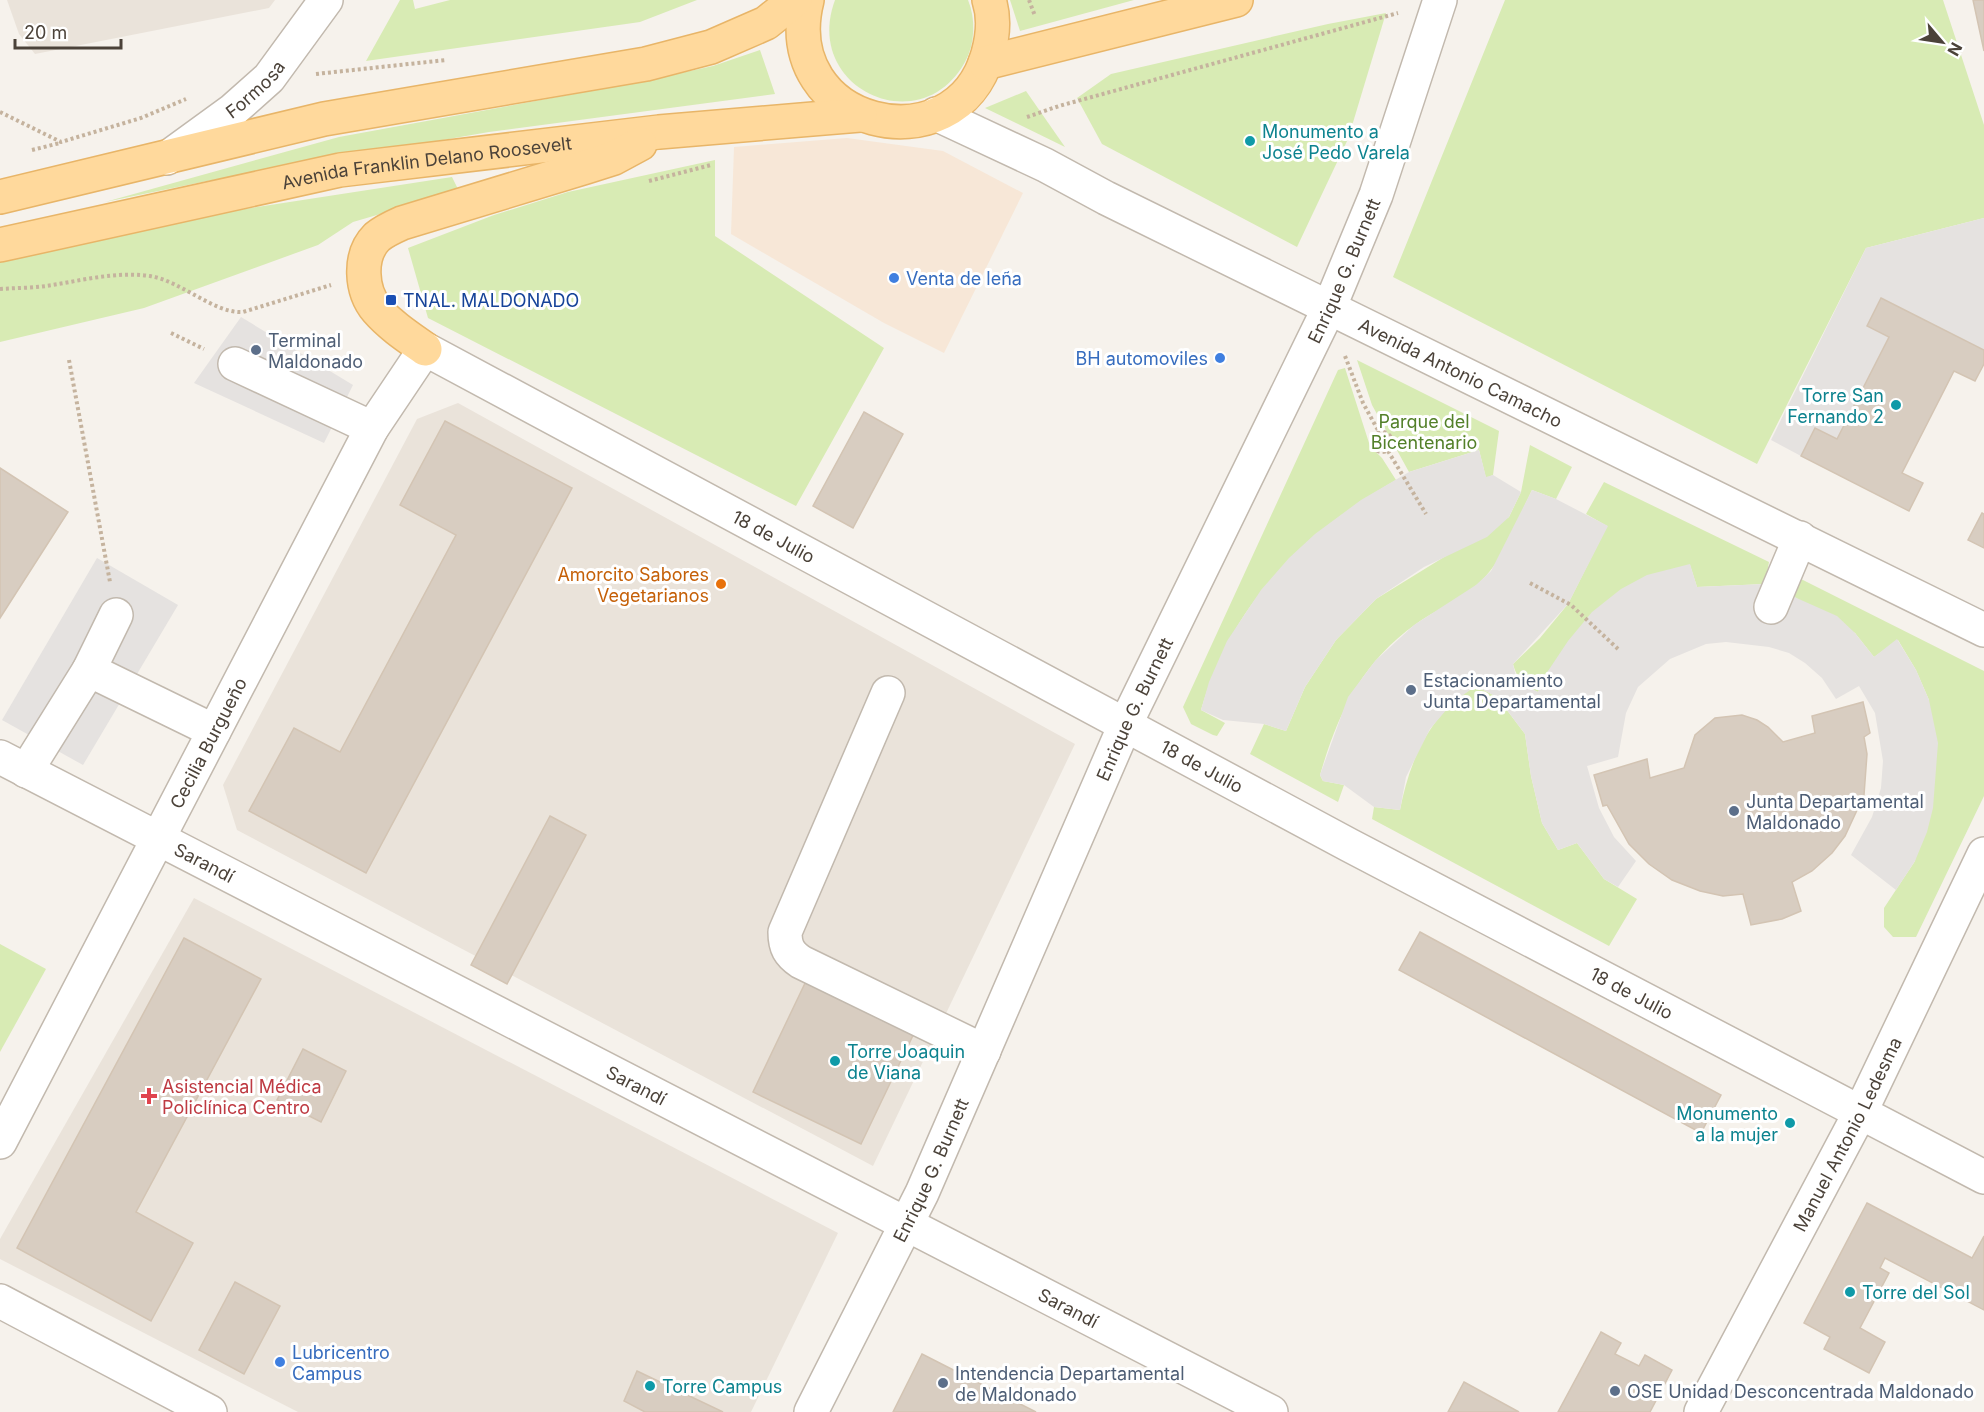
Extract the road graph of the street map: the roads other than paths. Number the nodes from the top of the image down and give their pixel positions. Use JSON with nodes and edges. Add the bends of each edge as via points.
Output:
{"nodes":[{"id":1,"x":326,"y":0,"type":"edge"},
{"id":2,"x":795,"y":0,"type":"edge"},
{"id":3,"x":807,"y":0,"type":"edge"},
{"id":4,"x":989,"y":0,"type":"edge"},
{"id":5,"x":1236,"y":0,"type":"edge"},
{"id":6,"x":1440,"y":0,"type":"edge"},
{"id":7,"x":986,"y":63,"type":"junction"},
{"id":8,"x":936,"y":114,"type":"junction"},
{"id":9,"x":860,"y":115,"type":"junction"},
{"id":10,"x":659,"y":132,"type":"junction"},
{"id":11,"x":167,"y":158,"type":"junction"},
{"id":12,"x":0,"y":197,"type":"edge"},
{"id":13,"x":0,"y":245,"type":"edge"},
{"id":14,"x":1330,"y":306,"type":"junction"},
{"id":15,"x":425,"y":348,"type":"junction"},
{"id":16,"x":235,"y":364,"type":"dead end"},
{"id":17,"x":372,"y":428,"type":"junction"},
{"id":18,"x":1800,"y":538,"type":"junction"},
{"id":19,"x":1771,"y":607,"type":"dead end"},
{"id":20,"x":116,"y":615,"type":"road end"},
{"id":21,"x":1984,"y":630,"type":"edge"},
{"id":22,"x":89,"y":670,"type":"junction"},
{"id":23,"x":888,"y":693,"type":"dead end"},
{"id":24,"x":1125,"y":725,"type":"junction"},
{"id":25,"x":214,"y":732,"type":"junction"},
{"id":26,"x":13,"y":764,"type":"edge"},
{"id":27,"x":159,"y":840,"type":"junction"},
{"id":28,"x":1984,"y":854,"type":"edge"},
{"id":29,"x":984,"y":1051,"type":"junction"},
{"id":30,"x":1861,"y":1111,"type":"junction"},
{"id":31,"x":0,"y":1142,"type":"edge"},
{"id":32,"x":1984,"y":1177,"type":"edge"},
{"id":33,"x":906,"y":1224,"type":"junction"},
{"id":34,"x":0,"y":1301,"type":"edge"},
{"id":35,"x":210,"y":1412,"type":"edge"},
{"id":36,"x":811,"y":1412,"type":"edge"},
{"id":37,"x":1271,"y":1412,"type":"edge"},
{"id":38,"x":1701,"y":1412,"type":"edge"}],
"edges":[{"from":1,"to":11,"type":"street","name":"Formosa","via":[[269,78]]},
{"from":2,"to":11,"type":"main road","via":[[766,23],[711,46],[646,64],[324,119]]},
{"from":3,"to":9,"type":"main road","via":[[802,18],[804,48],[815,76],[834,99]]},
{"from":4,"to":7,"type":"main road","via":[[993,36]]},
{"from":5,"to":7,"type":"main road"},
{"from":6,"to":14,"type":"street","name":"Enrique G. Burnett","via":[[1376,195]]},
{"from":7,"to":8,"type":"main road","via":[[957,102]]},
{"from":8,"to":9,"type":"main road","via":[[911,122]]},
{"from":8,"to":14,"type":"street","name":"Avenida Antonio Camacho"},
{"from":9,"to":10,"type":"main road","name":"Avenida Franklin Delano Roosevelt"},
{"from":10,"to":13,"type":"main road","name":"Avenida Franklin Delano Roosevelt","via":[[340,170]]},
{"from":10,"to":15,"type":"main road","via":[[614,158],[402,223],[376,238],[366,259],[367,293],[377,310],[400,332]]},
{"from":11,"to":12,"type":"main road"},
{"from":14,"to":18,"type":"street","name":"Avenida Antonio Camacho"},
{"from":14,"to":24,"type":"street","name":"Enrique G. Burnett"},
{"from":15,"to":17,"type":"street","name":"Cecilia Burgueño"},
{"from":15,"to":24,"type":"street","name":"18 de Julio"},
{"from":16,"to":17,"type":"street"},
{"from":17,"to":25,"type":"street","name":"Cecilia Burgueño"},
{"from":18,"to":19,"type":"street"},
{"from":18,"to":21,"type":"street","name":"Avenida Antonio Camacho"},
{"from":20,"to":22,"type":"street"},
{"from":22,"to":25,"type":"street"},
{"from":22,"to":26,"type":"street"},
{"from":23,"to":29,"type":"street","via":[[785,932],[784,944],[790,955],[801,962]]},
{"from":24,"to":29,"type":"street","name":"Enrique G. Burnett"},
{"from":24,"to":30,"type":"street","name":"18 de Julio"},
{"from":25,"to":27,"type":"street","name":"Cecilia Burgueño"},
{"from":26,"to":27,"type":"street","name":"Sarandí"},
{"from":27,"to":31,"type":"street","name":"Cecilia Burgueño"},
{"from":27,"to":33,"type":"street","name":"Sarandí"},
{"from":28,"to":30,"type":"street","name":"Manuel Antonio Ledesma"},
{"from":29,"to":33,"type":"street","name":"Enrique G. Burnett"},
{"from":30,"to":32,"type":"street","name":"18 de Julio"},
{"from":30,"to":38,"type":"street","name":"Manuel Antonio Ledesma"},
{"from":33,"to":36,"type":"street","name":"Enrique G. Burnett"},
{"from":33,"to":37,"type":"street","name":"Sarandí"},
{"from":34,"to":35,"type":"street"}]}
